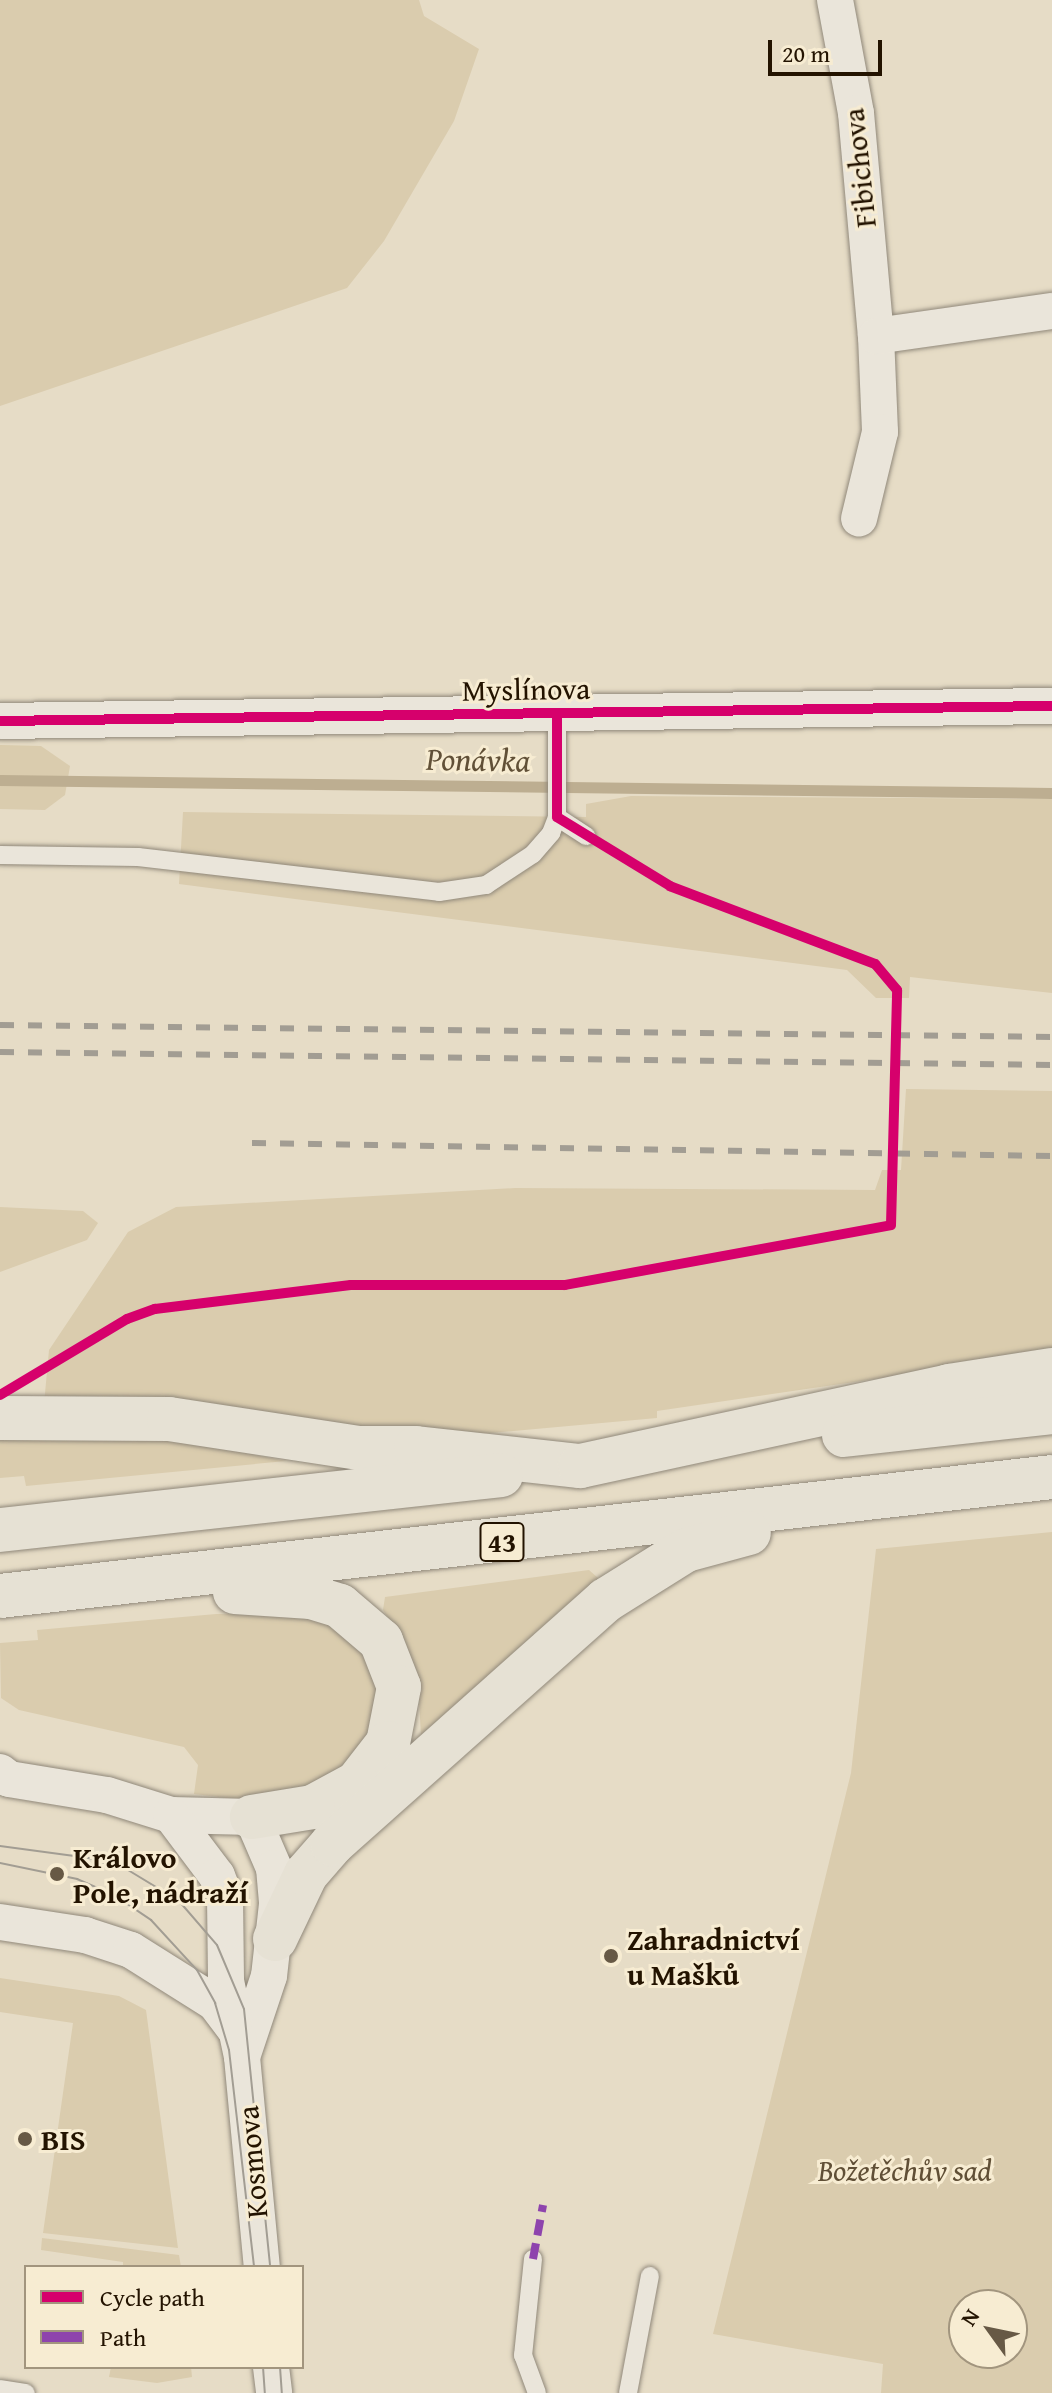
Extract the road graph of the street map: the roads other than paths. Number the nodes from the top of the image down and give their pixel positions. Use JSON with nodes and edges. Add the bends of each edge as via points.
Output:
{"nodes":[{"id":1,"x":835,"y":0,"type":"edge"},
{"id":2,"x":1052,"y":311,"type":"edge"},
{"id":3,"x":876,"y":336,"type":"junction"},
{"id":4,"x":859,"y":519,"type":"dead end"},
{"id":5,"x":1052,"y":706,"type":"edge"},
{"id":6,"x":557,"y":713,"type":"junction"},
{"id":7,"x":0,"y":721,"type":"edge"},
{"id":8,"x":557,"y":817,"type":"junction"},
{"id":9,"x":586,"y":836,"type":"dead end"},
{"id":10,"x":0,"y":855,"type":"edge"},
{"id":11,"x":1052,"y":1370,"type":"edge"},
{"id":12,"x":1052,"y":1412,"type":"edge"},
{"id":13,"x":0,"y":1418,"type":"edge"},
{"id":14,"x":580,"y":1466,"type":"junction"},
{"id":15,"x":1052,"y":1477,"type":"edge"},
{"id":16,"x":873,"y":1494,"type":"junction"},
{"id":17,"x":0,"y":1530,"type":"edge"},
{"id":18,"x":129,"y":1584,"type":"junction"},
{"id":19,"x":0,"y":1596,"type":"edge"},
{"id":20,"x":3,"y":1777,"type":"edge"},
{"id":21,"x":171,"y":1815,"type":"junction"},
{"id":22,"x":252,"y":1817,"type":"junction"},
{"id":23,"x":0,"y":1922,"type":"edge"},
{"id":24,"x":275,"y":1939,"type":"junction"},
{"id":25,"x":238,"y":2042,"type":"junction"},
{"id":26,"x":533,"y":2259,"type":"dead end"},
{"id":27,"x":262,"y":2265,"type":"edge"},
{"id":28,"x":650,"y":2276,"type":"dead end"},
{"id":29,"x":271,"y":2369,"type":"edge"},
{"id":30,"x":0,"y":2389,"type":"edge"},
{"id":31,"x":26,"y":2393,"type":"edge"},
{"id":32,"x":274,"y":2393,"type":"edge"},
{"id":33,"x":537,"y":2393,"type":"edge"},
{"id":34,"x":628,"y":2393,"type":"edge"}],
"edges":[{"from":1,"to":3,"type":"street","name":"Fibichova","via":[[856,113]]},
{"from":2,"to":3,"type":"street"},
{"from":3,"to":4,"type":"street","name":"Fibichova","via":[[880,432]]},
{"from":5,"to":6,"type":"street","name":"Myslínova"},
{"from":6,"to":7,"type":"street","name":"Myslínova"},
{"from":6,"to":8,"type":"lane"},
{"from":8,"to":9,"type":"lane"},
{"from":8,"to":10,"type":"lane","via":[[533,854],[486,885],[439,892],[138,857]]},
{"from":11,"to":14,"type":"highway","number":"43","via":[[949,1386]]},
{"from":12,"to":14,"type":"highway","number":"43"},
{"from":13,"to":14,"type":"highway","via":[[169,1419],[359,1448],[416,1448]]},
{"from":14,"to":17,"type":"highway","number":"43"},
{"from":15,"to":16,"type":"highway","number":"43"},
{"from":16,"to":18,"type":"highway","number":"43"},
{"from":16,"to":24,"type":"highway","via":[[686,1550],[606,1600],[332,1844],[306,1874]]},
{"from":18,"to":19,"type":"highway","number":"43"},
{"from":18,"to":22,"type":"highway","via":[[326,1601],[371,1628],[390,1657],[399,1687],[396,1714],[375,1764],[335,1799]]},
{"from":20,"to":21,"type":"street","via":[[107,1795]]},
{"from":21,"to":22,"type":"street"},
{"from":21,"to":25,"type":"street","name":"Kosmova","via":[[217,1876],[225,1897],[226,1981]]},
{"from":22,"to":24,"type":"street","via":[[274,1868]]},
{"from":23,"to":25,"type":"street","via":[[85,1935],[131,1950],[215,2003]]},
{"from":24,"to":25,"type":"street","via":[[269,1976]]},
{"from":25,"to":27,"type":"street","name":"Kosmova"},
{"from":26,"to":33,"type":"lane","via":[[523,2355],[538,2384]]},
{"from":28,"to":34,"type":"lane"},
{"from":29,"to":32,"type":"street"},
{"from":30,"to":31,"type":"lane"}]}
